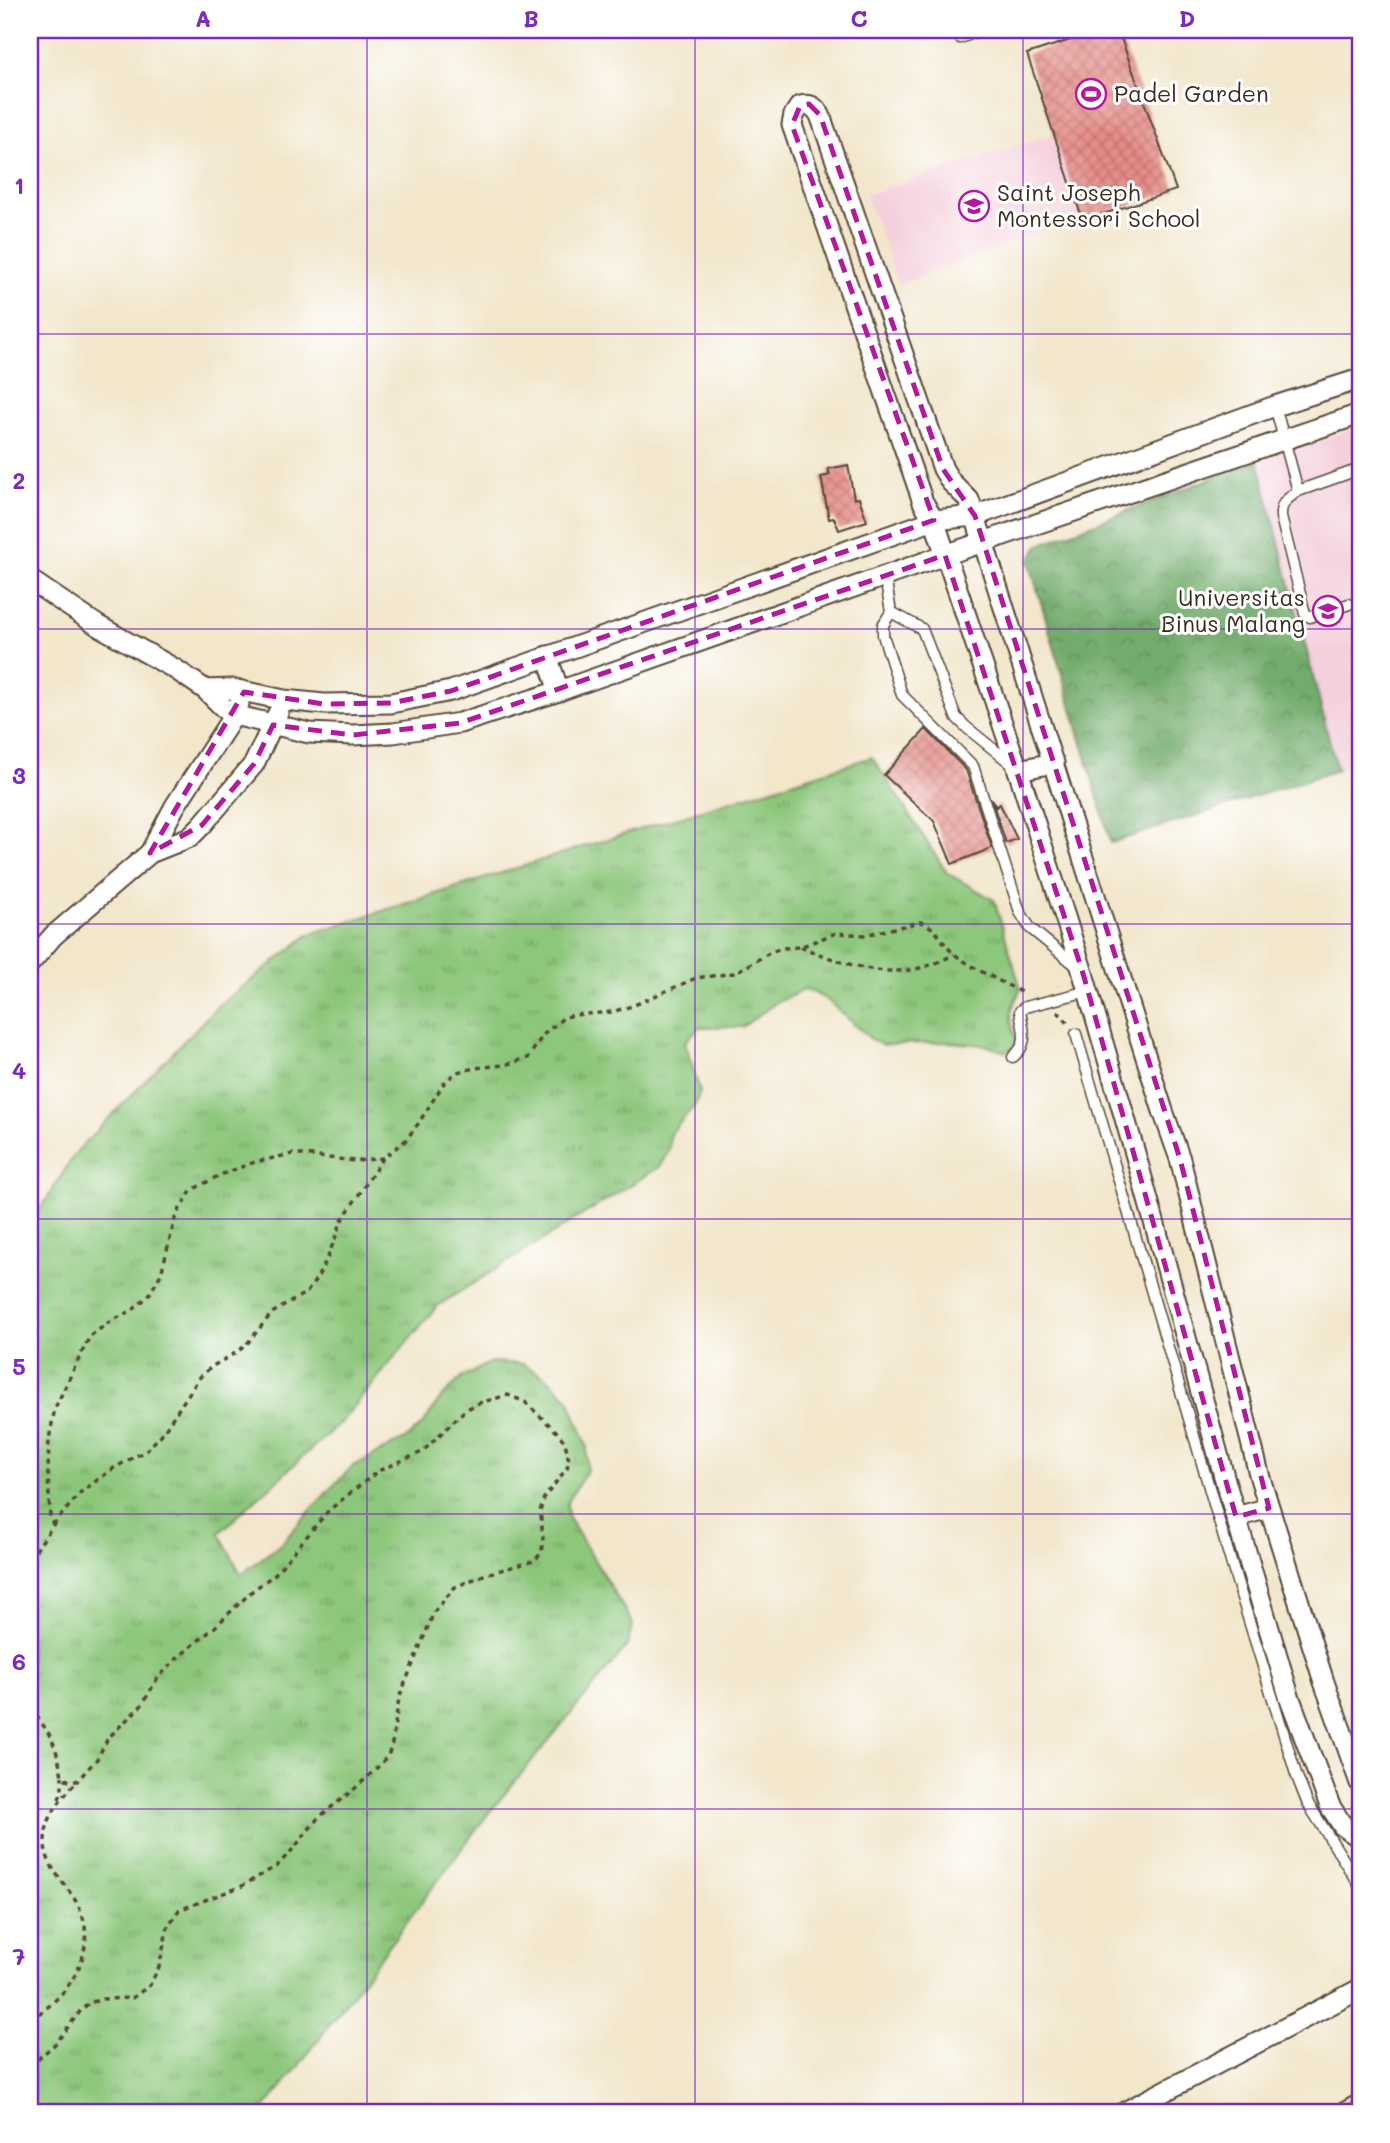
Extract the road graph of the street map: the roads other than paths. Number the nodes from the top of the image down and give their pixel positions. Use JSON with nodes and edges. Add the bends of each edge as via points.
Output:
{"nodes":[{"id":1,"x":982,"y":30,"type":"edge"},
{"id":2,"x":960,"y":38,"type":"dead end"},
{"id":3,"x":1360,"y":379,"type":"edge"},
{"id":4,"x":1275,"y":406,"type":"junction"},
{"id":5,"x":1360,"y":414,"type":"edge"},
{"id":6,"x":1284,"y":440,"type":"junction"},
{"id":7,"x":1360,"y":469,"type":"edge"},
{"id":8,"x":1298,"y":491,"type":"junction"},
{"id":9,"x":975,"y":516,"type":"junction"},
{"id":10,"x":934,"y":520,"type":"junction"},
{"id":11,"x":983,"y":543,"type":"junction"},
{"id":12,"x":945,"y":555,"type":"junction"},
{"id":13,"x":885,"y":577,"type":"junction"},
{"id":14,"x":30,"y":580,"type":"edge"},
{"id":15,"x":1349,"y":604,"type":"dead end"},
{"id":16,"x":891,"y":612,"type":"junction"},
{"id":17,"x":547,"y":656,"type":"junction"},
{"id":18,"x":206,"y":690,"type":"junction"},
{"id":19,"x":559,"y":691,"type":"junction"},
{"id":20,"x":244,"y":692,"type":"junction"},
{"id":21,"x":284,"y":700,"type":"junction"},
{"id":22,"x":234,"y":715,"type":"junction"},
{"id":23,"x":273,"y":725,"type":"junction"},
{"id":24,"x":1054,"y":763,"type":"junction"},
{"id":25,"x":1018,"y":770,"type":"junction"},
{"id":26,"x":150,"y":853,"type":"junction"},
{"id":27,"x":30,"y":963,"type":"edge"},
{"id":28,"x":1082,"y":970,"type":"junction"},
{"id":29,"x":1088,"y":991,"type":"junction"},
{"id":30,"x":1076,"y":1034,"type":"road end"},
{"id":31,"x":1013,"y":1057,"type":"dead end"},
{"id":32,"x":1260,"y":1478,"type":"junction"},
{"id":33,"x":1227,"y":1487,"type":"junction"},
{"id":34,"x":1269,"y":1508,"type":"junction"},
{"id":35,"x":1236,"y":1517,"type":"junction"},
{"id":36,"x":1360,"y":1783,"type":"edge"},
{"id":37,"x":1360,"y":1838,"type":"edge"},
{"id":38,"x":1360,"y":1886,"type":"edge"},
{"id":39,"x":1360,"y":1989,"type":"edge"},
{"id":40,"x":1123,"y":2113,"type":"edge"}],
"edges":[{"from":1,"to":2,"type":"lane"},
{"from":3,"to":4,"type":"street"},
{"from":4,"to":6,"type":"lane"},
{"from":4,"to":9,"type":"street"},
{"from":5,"to":6,"type":"street"},
{"from":6,"to":8,"type":"lane"},
{"from":6,"to":11,"type":"street"},
{"from":7,"to":8,"type":"lane"},
{"from":8,"to":15,"type":"lane","via":[[1280,508],[1305,614],[1310,617]]},
{"from":9,"to":10,"type":"street"},
{"from":9,"to":10,"type":"street","via":[[969,500],[943,469],[820,115],[809,104],[800,106],[792,125],[923,502]]},
{"from":9,"to":11,"type":"street"},
{"from":10,"to":12,"type":"street"},
{"from":10,"to":17,"type":"street"},
{"from":11,"to":12,"type":"street"},
{"from":11,"to":24,"type":"street"},
{"from":12,"to":13,"type":"street"},
{"from":12,"to":25,"type":"street"},
{"from":13,"to":16,"type":"lane"},
{"from":13,"to":19,"type":"street"},
{"from":14,"to":18,"type":"street"},
{"from":16,"to":25,"type":"lane","via":[[922,629],[956,717]]},
{"from":16,"to":28,"type":"lane","via":[[883,635],[902,695],[973,766],[1020,912],[1030,928]]},
{"from":17,"to":19,"type":"street"},
{"from":17,"to":21,"type":"street","via":[[451,691],[391,704]]},
{"from":18,"to":20,"type":"street"},
{"from":18,"to":22,"type":"street"},
{"from":19,"to":23,"type":"street","via":[[460,723],[393,733],[309,733]]},
{"from":20,"to":21,"type":"street"},
{"from":20,"to":22,"type":"street"},
{"from":21,"to":23,"type":"street"},
{"from":22,"to":23,"type":"street"},
{"from":22,"to":26,"type":"street"},
{"from":23,"to":26,"type":"street","via":[[254,764],[202,825],[190,837]]},
{"from":24,"to":25,"type":"street"},
{"from":24,"to":32,"type":"street","via":[[1180,1159]]},
{"from":25,"to":28,"type":"street"},
{"from":26,"to":27,"type":"street","via":[[53,936]]},
{"from":28,"to":29,"type":"street"},
{"from":29,"to":31,"type":"lane","via":[[1020,1011],[1024,1044]]},
{"from":29,"to":33,"type":"street"},
{"from":30,"to":38,"type":"lane","via":[[1296,1774],[1307,1802]]},
{"from":32,"to":33,"type":"street"},
{"from":32,"to":34,"type":"street"},
{"from":33,"to":35,"type":"street"},
{"from":34,"to":35,"type":"street"},
{"from":34,"to":36,"type":"street"},
{"from":35,"to":37,"type":"street","via":[[1289,1696],[1330,1806],[1343,1826]]},
{"from":39,"to":40,"type":"street"}]}
